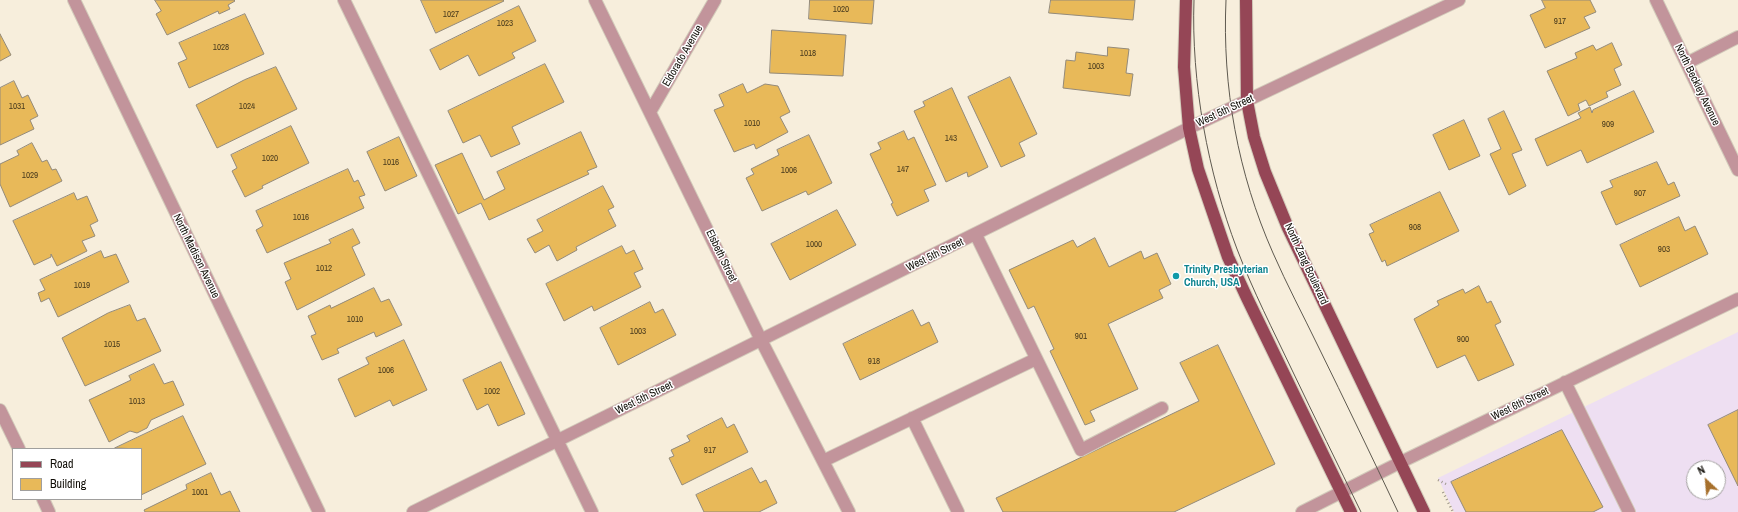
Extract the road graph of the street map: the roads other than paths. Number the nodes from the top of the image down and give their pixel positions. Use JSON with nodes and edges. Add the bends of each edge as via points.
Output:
{"nodes":[{"id":1,"x":74,"y":0,"type":"edge"},
{"id":2,"x":344,"y":0,"type":"edge"},
{"id":3,"x":595,"y":0,"type":"edge"},
{"id":4,"x":715,"y":0,"type":"edge"},
{"id":5,"x":1186,"y":0,"type":"edge"},
{"id":6,"x":1246,"y":0,"type":"edge"},
{"id":7,"x":1459,"y":0,"type":"edge"},
{"id":8,"x":1656,"y":0,"type":"edge"},
{"id":9,"x":1738,"y":37,"type":"edge"},
{"id":10,"x":1686,"y":63,"type":"junction"},
{"id":11,"x":1247,"y":101,"type":"junction"},
{"id":12,"x":650,"y":112,"type":"junction"},
{"id":13,"x":1189,"y":128,"type":"junction"},
{"id":14,"x":1738,"y":170,"type":"edge"},
{"id":15,"x":976,"y":235,"type":"junction"},
{"id":16,"x":1738,"y":299,"type":"edge"},
{"id":17,"x":761,"y":340,"type":"junction"},
{"id":18,"x":1036,"y":359,"type":"junction"},
{"id":19,"x":1565,"y":382,"type":"junction"},
{"id":20,"x":1162,"y":408,"type":"dead end"},
{"id":21,"x":0,"y":410,"type":"edge"},
{"id":22,"x":912,"y":418,"type":"junction"},
{"id":23,"x":558,"y":440,"type":"junction"},
{"id":24,"x":19,"y":448,"type":"edge"},
{"id":25,"x":823,"y":461,"type":"junction"},
{"id":26,"x":1401,"y":462,"type":"junction"},
{"id":27,"x":1341,"y":492,"type":"junction"},
{"id":28,"x":43,"y":500,"type":"edge"},
{"id":29,"x":49,"y":512,"type":"edge"},
{"id":30,"x":318,"y":512,"type":"edge"},
{"id":31,"x":413,"y":512,"type":"edge"},
{"id":32,"x":592,"y":512,"type":"edge"},
{"id":33,"x":848,"y":512,"type":"edge"},
{"id":34,"x":958,"y":512,"type":"edge"},
{"id":35,"x":1302,"y":512,"type":"edge"},
{"id":36,"x":1350,"y":512,"type":"edge"},
{"id":37,"x":1424,"y":512,"type":"edge"},
{"id":38,"x":1629,"y":512,"type":"edge"}],
"edges":[{"from":1,"to":30,"type":"street","name":"North Madison Avenue"},
{"from":2,"to":23,"type":"street"},
{"from":3,"to":12,"type":"street","name":"Elsbeth Street"},
{"from":4,"to":12,"type":"street","name":"Eldorado Avenue"},
{"from":5,"to":13,"type":"main road","via":[[1184,67]]},
{"from":6,"to":11,"type":"main road","name":"North Zang Boulevard"},
{"from":7,"to":11,"type":"street","name":"West 5th Street"},
{"from":8,"to":10,"type":"street","name":"North Beckley Avenue"},
{"from":9,"to":10,"type":"street"},
{"from":10,"to":14,"type":"street","name":"North Beckley Avenue"},
{"from":11,"to":13,"type":"street","name":"West 5th Street"},
{"from":11,"to":26,"type":"main road","name":"North Zang Boulevard","via":[[1265,172],[1288,228]]},
{"from":12,"to":17,"type":"street","name":"Elsbeth Street"},
{"from":13,"to":15,"type":"street","name":"West 5th Street"},
{"from":13,"to":27,"type":"main road","via":[[1198,169],[1228,257]]},
{"from":15,"to":17,"type":"street","name":"West 5th Street"},
{"from":15,"to":18,"type":"street"},
{"from":16,"to":19,"type":"street","name":"West 6th Street"},
{"from":17,"to":23,"type":"street","name":"West 5th Street"},
{"from":17,"to":25,"type":"street","name":"Elsbeth Street"},
{"from":18,"to":20,"type":"street","via":[[1081,450]]},
{"from":18,"to":22,"type":"street"},
{"from":19,"to":26,"type":"street","name":"West 6th Street"},
{"from":19,"to":38,"type":"street"},
{"from":21,"to":24,"type":"street"},
{"from":22,"to":25,"type":"street"},
{"from":22,"to":34,"type":"street"},
{"from":23,"to":31,"type":"street","name":"West 5th Street"},
{"from":23,"to":32,"type":"street"},
{"from":25,"to":33,"type":"street","name":"Elsbeth Street"},
{"from":26,"to":27,"type":"street","name":"West 6th Street"},
{"from":26,"to":37,"type":"main road","name":"North Zang Boulevard"},
{"from":27,"to":35,"type":"street","name":"West 6th Street"},
{"from":27,"to":36,"type":"main road"},
{"from":28,"to":29,"type":"street"}]}
